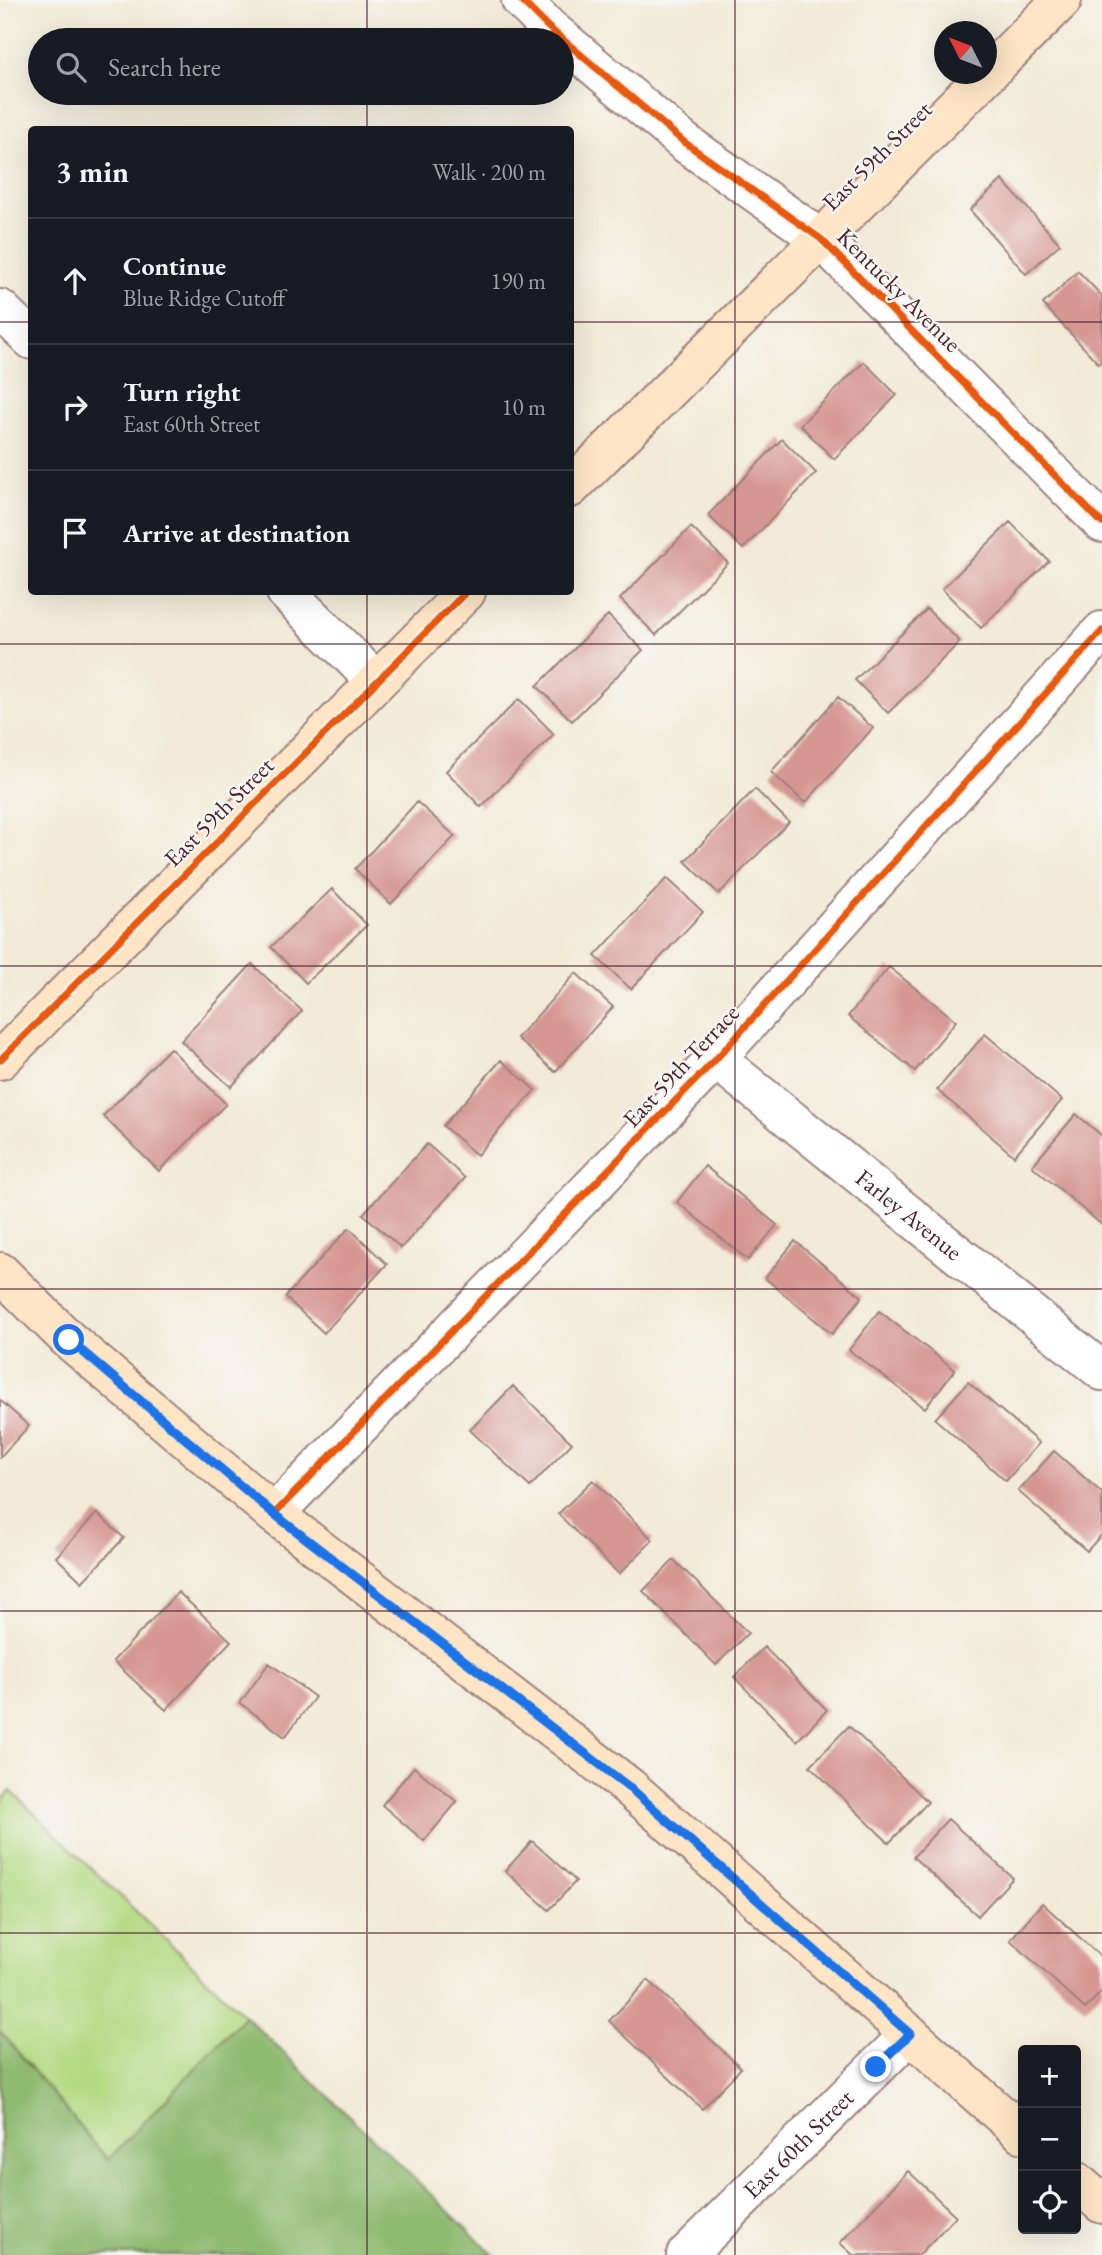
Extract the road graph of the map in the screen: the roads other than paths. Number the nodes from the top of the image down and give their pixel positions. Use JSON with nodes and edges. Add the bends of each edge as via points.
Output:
{"nodes":[{"id":1,"x":521,"y":0,"type":"edge"},
{"id":2,"x":1062,"y":0,"type":"edge"},
{"id":3,"x":549,"y":28,"type":"edge"},
{"id":4,"x":574,"y":49,"type":"edge"},
{"id":5,"x":821,"y":239,"type":"junction"},
{"id":6,"x":0,"y":309,"type":"edge"},
{"id":7,"x":28,"y":336,"type":"edge"},
{"id":8,"x":574,"y":484,"type":"edge"},
{"id":9,"x":1102,"y":523,"type":"edge"},
{"id":10,"x":289,"y":595,"type":"edge"},
{"id":11,"x":463,"y":595,"type":"edge"},
{"id":12,"x":1102,"y":631,"type":"edge"},
{"id":13,"x":376,"y":681,"type":"junction"},
{"id":14,"x":716,"y":1059,"type":"junction"},
{"id":15,"x":0,"y":1060,"type":"edge"},
{"id":16,"x":0,"y":1272,"type":"edge"},
{"id":17,"x":1102,"y":1371,"type":"edge"},
{"id":18,"x":274,"y":1514,"type":"junction"},
{"id":19,"x":910,"y":2034,"type":"junction"},
{"id":20,"x":1018,"y":2130,"type":"edge"},
{"id":21,"x":1081,"y":2185,"type":"edge"},
{"id":22,"x":1102,"y":2204,"type":"edge"},
{"id":23,"x":686,"y":2255,"type":"edge"}],
"edges":[{"from":1,"to":3,"type":"street","name":"Kentucky Avenue"},
{"from":2,"to":5,"type":"main road","name":"East 59th Street"},
{"from":4,"to":5,"type":"street","name":"Kentucky Avenue","via":[[684,142]]},
{"from":5,"to":8,"type":"main road","name":"East 59th Street"},
{"from":5,"to":9,"type":"street","name":"Kentucky Avenue"},
{"from":6,"to":7,"type":"street"},
{"from":10,"to":13,"type":"street"},
{"from":11,"to":13,"type":"main road","name":"East 59th Street"},
{"from":12,"to":14,"type":"street","name":"East 59th Terrace"},
{"from":13,"to":15,"type":"main road","name":"East 59th Street"},
{"from":14,"to":17,"type":"street","name":"Farley Avenue"},
{"from":14,"to":18,"type":"street","name":"East 59th Terrace"},
{"from":16,"to":18,"type":"main road","via":[[69,1340]]},
{"from":18,"to":19,"type":"main road","via":[[629,1787]]},
{"from":19,"to":20,"type":"main road"},
{"from":19,"to":23,"type":"street","name":"East 60th Street"},
{"from":21,"to":22,"type":"main road"}]}
